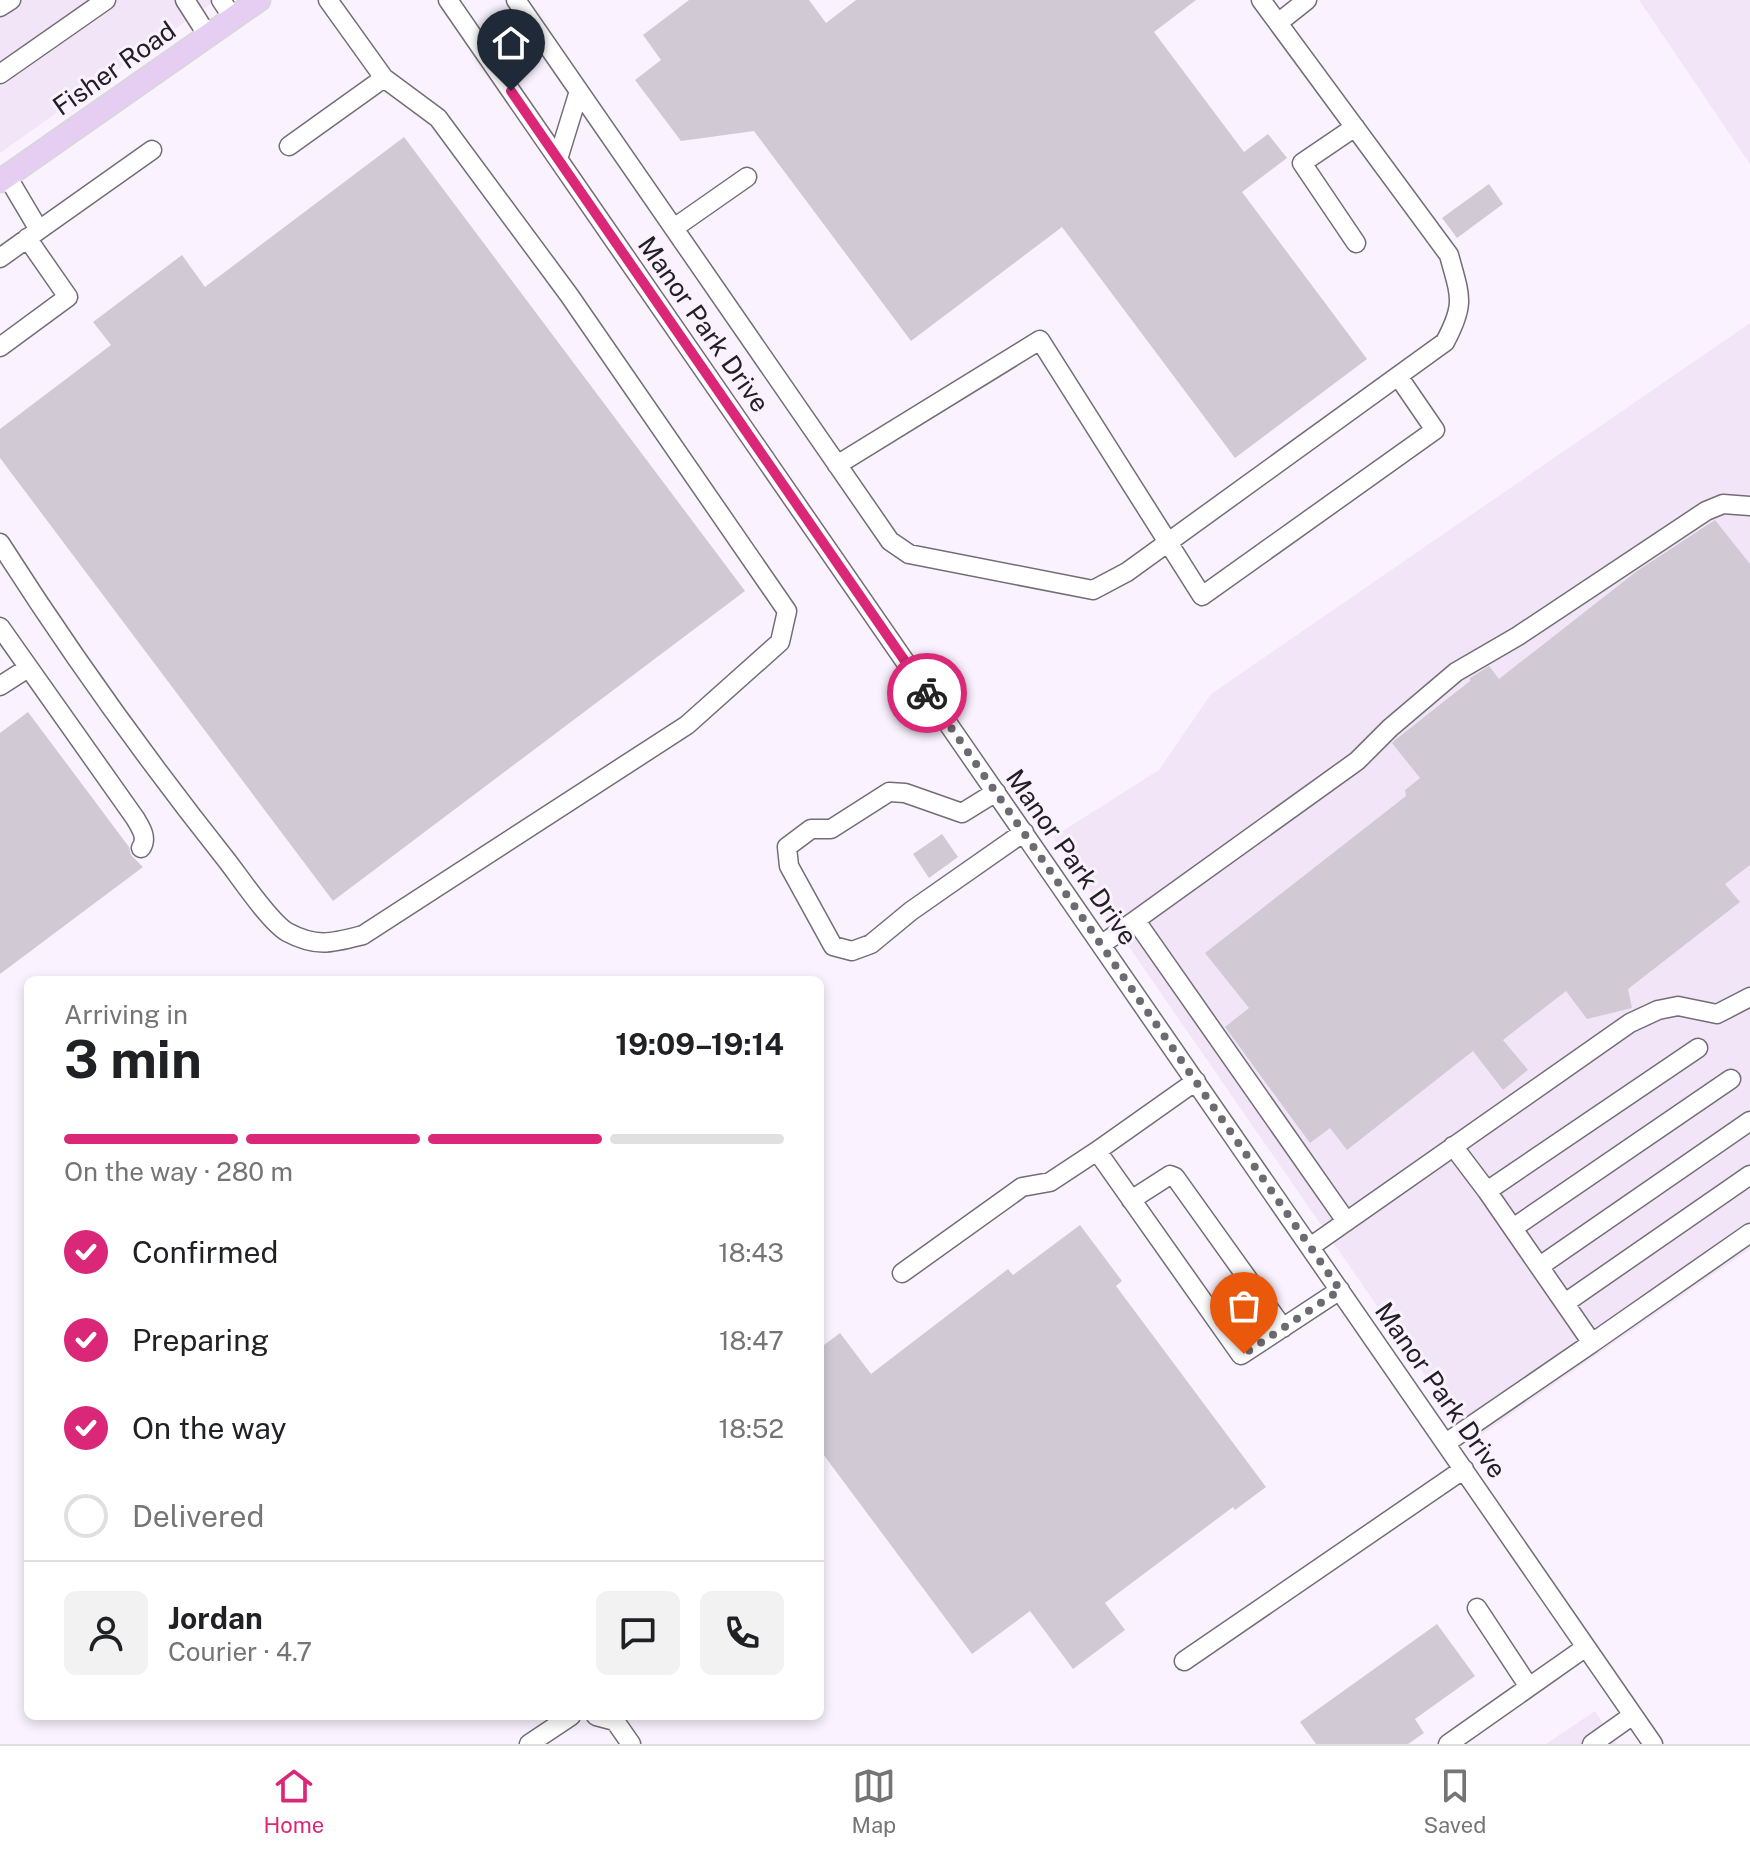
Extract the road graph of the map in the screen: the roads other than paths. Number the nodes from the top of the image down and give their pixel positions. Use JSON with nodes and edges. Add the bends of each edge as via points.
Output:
{"nodes":[{"id":1,"x":11,"y":0,"type":"edge"},
{"id":2,"x":106,"y":0,"type":"edge"},
{"id":3,"x":185,"y":0,"type":"edge"},
{"id":4,"x":259,"y":0,"type":"edge"},
{"id":5,"x":328,"y":0,"type":"edge"},
{"id":6,"x":448,"y":0,"type":"edge"},
{"id":7,"x":516,"y":0,"type":"edge"},
{"id":8,"x":1261,"y":0,"type":"edge"},
{"id":9,"x":1307,"y":0,"type":"edge"},
{"id":10,"x":0,"y":7,"type":"edge"},
{"id":11,"x":227,"y":9,"type":"edge"},
{"id":12,"x":1278,"y":23,"type":"junction"},
{"id":13,"x":208,"y":36,"type":"junction"},
{"id":14,"x":0,"y":74,"type":"edge"},
{"id":15,"x":384,"y":78,"type":"junction"},
{"id":16,"x":579,"y":91,"type":"junction"},
{"id":17,"x":1355,"y":127,"type":"junction"},
{"id":18,"x":289,"y":146,"type":"dead end"},
{"id":19,"x":152,"y":150,"type":"dead end"},
{"id":20,"x":558,"y":159,"type":"junction"},
{"id":21,"x":747,"y":177,"type":"dead end"},
{"id":22,"x":4,"y":179,"type":"edge"},
{"id":23,"x":674,"y":228,"type":"junction"},
{"id":24,"x":33,"y":234,"type":"junction"},
{"id":25,"x":1356,"y":243,"type":"dead end"},
{"id":26,"x":0,"y":258,"type":"edge"},
{"id":27,"x":0,"y":347,"type":"edge"},
{"id":28,"x":1398,"y":376,"type":"junction"},
{"id":29,"x":837,"y":465,"type":"junction"},
{"id":30,"x":1750,"y":506,"type":"edge"},
{"id":31,"x":1168,"y":542,"type":"junction"},
{"id":32,"x":0,"y":543,"type":"edge"},
{"id":33,"x":3,"y":639,"type":"edge"},
{"id":34,"x":28,"y":668,"type":"junction"},
{"id":35,"x":0,"y":686,"type":"edge"},
{"id":36,"x":996,"y":792,"type":"junction"},
{"id":37,"x":1024,"y":832,"type":"junction"},
{"id":38,"x":141,"y":848,"type":"dead end"},
{"id":39,"x":1136,"y":921,"type":"junction"},
{"id":40,"x":1101,"y":945,"type":"junction"},
{"id":41,"x":1750,"y":997,"type":"edge"},
{"id":42,"x":1698,"y":1048,"type":"dead end"},
{"id":43,"x":1731,"y":1079,"type":"dead end"},
{"id":44,"x":1196,"y":1081,"type":"junction"},
{"id":45,"x":1750,"y":1121,"type":"edge"},
{"id":46,"x":1453,"y":1146,"type":"junction"},
{"id":47,"x":1097,"y":1151,"type":"junction"},
{"id":48,"x":1750,"y":1175,"type":"edge"},
{"id":49,"x":1487,"y":1191,"type":"junction"},
{"id":50,"x":1131,"y":1200,"type":"junction"},
{"id":51,"x":1346,"y":1221,"type":"junction"},
{"id":52,"x":1513,"y":1228,"type":"junction"},
{"id":53,"x":1750,"y":1233,"type":"edge"},
{"id":54,"x":1310,"y":1247,"type":"junction"},
{"id":55,"x":1540,"y":1266,"type":"junction"},
{"id":56,"x":902,"y":1273,"type":"dead end"},
{"id":57,"x":1340,"y":1290,"type":"junction"},
{"id":58,"x":1565,"y":1303,"type":"junction"},
{"id":59,"x":1283,"y":1328,"type":"junction"},
{"id":60,"x":1592,"y":1343,"type":"junction"},
{"id":61,"x":1446,"y":1443,"type":"junction"},
{"id":62,"x":1464,"y":1469,"type":"junction"},
{"id":63,"x":1477,"y":1608,"type":"dead end"},
{"id":64,"x":1586,"y":1647,"type":"junction"},
{"id":65,"x":1184,"y":1661,"type":"dead end"},
{"id":66,"x":1529,"y":1687,"type":"junction"},
{"id":67,"x":1633,"y":1715,"type":"junction"},
{"id":68,"x":565,"y":1720,"type":"edge"},
{"id":69,"x":611,"y":1720,"type":"edge"},
{"id":70,"x":529,"y":1744,"type":"edge"},
{"id":71,"x":631,"y":1744,"type":"edge"},
{"id":72,"x":1448,"y":1744,"type":"edge"},
{"id":73,"x":1592,"y":1744,"type":"edge"},
{"id":74,"x":1653,"y":1744,"type":"edge"}],
"edges":[{"from":1,"to":10,"type":"street"},
{"from":2,"to":14,"type":"street"},
{"from":3,"to":13,"type":"street"},
{"from":4,"to":11,"type":"main road","name":"Fisher Road"},
{"from":5,"to":15,"type":"street"},
{"from":6,"to":20,"type":"street","name":"Manor Park Drive"},
{"from":7,"to":16,"type":"street"},
{"from":8,"to":12,"type":"street"},
{"from":9,"to":12,"type":"street"},
{"from":11,"to":13,"type":"main road","name":"Fisher Road"},
{"from":12,"to":17,"type":"street"},
{"from":13,"to":22,"type":"main road","name":"Fisher Road"},
{"from":15,"to":18,"type":"street"},
{"from":15,"to":32,"type":"street","via":[[438,118],[569,295],[787,611],[780,642],[687,725],[363,935],[324,945],[285,931],[264,907],[182,804]]},
{"from":16,"to":20,"type":"street"},
{"from":16,"to":23,"type":"street"},
{"from":17,"to":25,"type":"street","via":[[1302,163]]},
{"from":17,"to":28,"type":"street","via":[[1449,255],[1461,296],[1459,316],[1445,342]]},
{"from":19,"to":24,"type":"street"},
{"from":20,"to":36,"type":"street","name":"Manor Park Drive"},
{"from":21,"to":23,"type":"street"},
{"from":22,"to":24,"type":"street"},
{"from":23,"to":29,"type":"street"},
{"from":24,"to":26,"type":"street"},
{"from":24,"to":27,"type":"street","via":[[68,297]]},
{"from":28,"to":31,"type":"street"},
{"from":28,"to":31,"type":"street","via":[[1435,430],[1202,596]]},
{"from":29,"to":31,"type":"street","via":[[890,541],[909,554],[1093,590]]},
{"from":29,"to":31,"type":"street","via":[[1040,340]]},
{"from":30,"to":39,"type":"street","via":[[1723,504],[1706,511],[1456,672],[1357,761]]},
{"from":33,"to":34,"type":"street"},
{"from":34,"to":35,"type":"street"},
{"from":34,"to":38,"type":"street","via":[[135,818],[144,837]]},
{"from":36,"to":37,"type":"street","name":"Manor Park Drive"},
{"from":36,"to":37,"type":"street","via":[[962,813],[889,792],[831,829],[811,829],[787,847],[789,866],[833,946],[852,951],[871,944]]},
{"from":37,"to":40,"type":"street","name":"Manor Park Drive"},
{"from":39,"to":40,"type":"street"},
{"from":39,"to":51,"type":"street"},
{"from":40,"to":44,"type":"street","name":"Manor Park Drive"},
{"from":41,"to":46,"type":"street","via":[[1717,1014],[1678,1006],[1641,1017]]},
{"from":42,"to":49,"type":"street"},
{"from":43,"to":52,"type":"street"},
{"from":44,"to":47,"type":"street"},
{"from":44,"to":54,"type":"street","name":"Manor Park Drive"},
{"from":45,"to":55,"type":"street"},
{"from":46,"to":49,"type":"street"},
{"from":46,"to":51,"type":"street"},
{"from":47,"to":50,"type":"street"},
{"from":47,"to":56,"type":"street","via":[[1050,1182],[1022,1187]]},
{"from":48,"to":58,"type":"street"},
{"from":49,"to":52,"type":"street"},
{"from":50,"to":59,"type":"street","via":[[1170,1175],[1175,1177]]},
{"from":50,"to":59,"type":"street","via":[[1239,1353]]},
{"from":51,"to":54,"type":"street"},
{"from":52,"to":55,"type":"street"},
{"from":53,"to":60,"type":"street"},
{"from":54,"to":57,"type":"street","name":"Manor Park Drive"},
{"from":55,"to":58,"type":"street"},
{"from":57,"to":59,"type":"street"},
{"from":57,"to":61,"type":"street","name":"Manor Park Drive"},
{"from":58,"to":60,"type":"street"},
{"from":60,"to":61,"type":"street"},
{"from":61,"to":62,"type":"street","name":"Manor Park Drive"},
{"from":62,"to":64,"type":"street","name":"Manor Park Drive"},
{"from":62,"to":65,"type":"street"},
{"from":63,"to":66,"type":"street"},
{"from":64,"to":66,"type":"street"},
{"from":64,"to":67,"type":"street","name":"Manor Park Drive"},
{"from":66,"to":72,"type":"street"},
{"from":67,"to":73,"type":"street"},
{"from":67,"to":74,"type":"street","name":"Manor Park Drive"},
{"from":68,"to":70,"type":"street"},
{"from":69,"to":71,"type":"street"}]}
